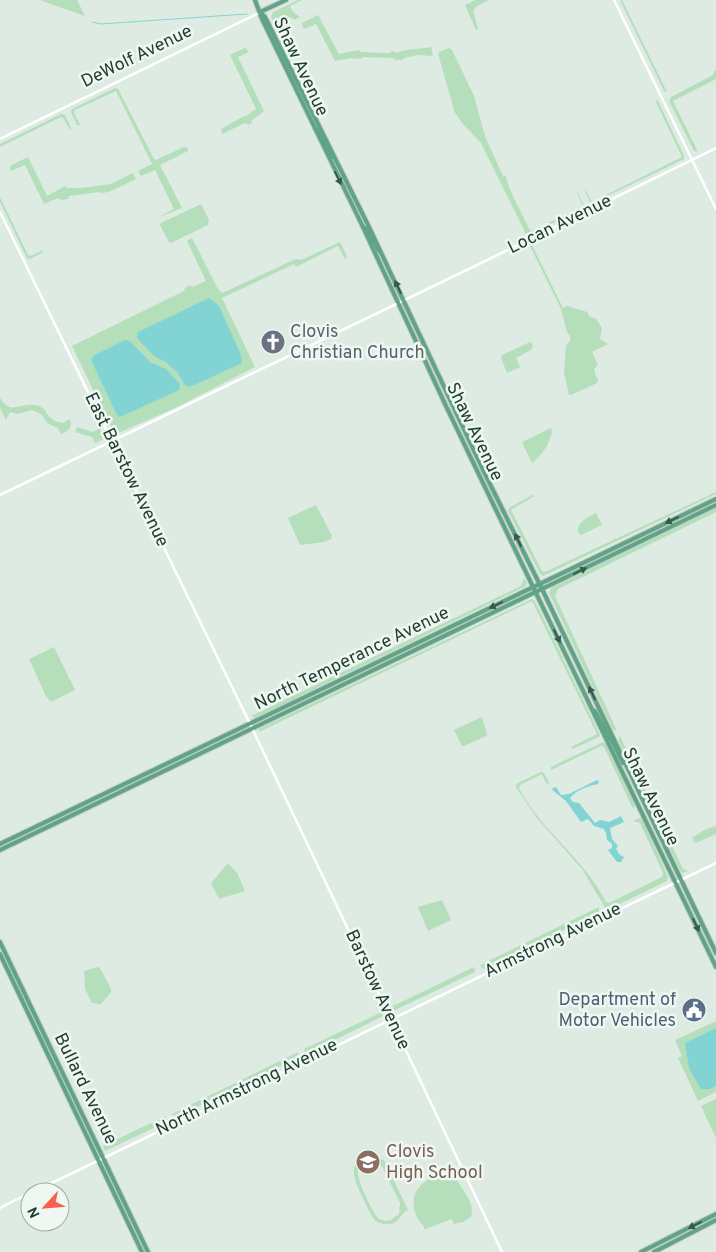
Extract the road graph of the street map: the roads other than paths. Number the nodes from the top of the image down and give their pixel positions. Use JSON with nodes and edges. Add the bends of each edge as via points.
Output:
{"nodes":[{"id":1,"x":255,"y":0,"type":"edge"},
{"id":2,"x":286,"y":0,"type":"edge"},
{"id":3,"x":614,"y":0,"type":"edge"},
{"id":4,"x":260,"y":12,"type":"junction"},
{"id":5,"x":294,"y":86,"type":"junction"},
{"id":6,"x":313,"y":113,"type":"junction"},
{"id":7,"x":312,"y":124,"type":"junction"},
{"id":8,"x":0,"y":139,"type":"edge"},
{"id":9,"x":716,"y":148,"type":"edge"},
{"id":10,"x":334,"y":157,"type":"junction"},
{"id":11,"x":692,"y":160,"type":"junction"},
{"id":12,"x":716,"y":209,"type":"edge"},
{"id":13,"x":0,"y":212,"type":"edge"},
{"id":14,"x":362,"y":228,"type":"junction"},
{"id":15,"x":384,"y":258,"type":"junction"},
{"id":16,"x":404,"y":300,"type":"junction"},
{"id":17,"x":398,"y":303,"type":"junction"},
{"id":18,"x":112,"y":441,"type":"junction"},
{"id":19,"x":464,"y":444,"type":"junction"},
{"id":20,"x":484,"y":472,"type":"junction"},
{"id":21,"x":482,"y":481,"type":"junction"},
{"id":22,"x":0,"y":495,"type":"edge"},
{"id":23,"x":716,"y":499,"type":"edge"},
{"id":24,"x":716,"y":505,"type":"edge"},
{"id":25,"x":502,"y":508,"type":"junction"},
{"id":26,"x":539,"y":583,"type":"junction"},
{"id":27,"x":533,"y":586,"type":"junction"},
{"id":28,"x":542,"y":589,"type":"junction"},
{"id":29,"x":536,"y":592,"type":"junction"},
{"id":30,"x":590,"y":703,"type":"junction"},
{"id":31,"x":251,"y":726,"type":"junction"},
{"id":32,"x":613,"y":736,"type":"junction"},
{"id":33,"x":606,"y":737,"type":"junction"},
{"id":34,"x":629,"y":771,"type":"junction"},
{"id":35,"x":0,"y":844,"type":"edge"},
{"id":36,"x":0,"y":850,"type":"edge"},
{"id":37,"x":716,"y":863,"type":"edge"},
{"id":38,"x":681,"y":880,"type":"junction"},
{"id":39,"x":676,"y":882,"type":"junction"},
{"id":40,"x":0,"y":942,"type":"edge"},
{"id":41,"x":716,"y":952,"type":"edge"},
{"id":42,"x":0,"y":954,"type":"edge"},
{"id":43,"x":716,"y":967,"type":"edge"},
{"id":44,"x":391,"y":1019,"type":"junction"},
{"id":45,"x":101,"y":1159,"type":"junction"},
{"id":46,"x":54,"y":1182,"type":"edge"},
{"id":47,"x":20,"y":1198,"type":"edge"},
{"id":48,"x":0,"y":1208,"type":"edge"},
{"id":49,"x":716,"y":1214,"type":"edge"},
{"id":50,"x":716,"y":1220,"type":"edge"},
{"id":51,"x":130,"y":1226,"type":"junction"},
{"id":52,"x":147,"y":1250,"type":"edge"},
{"id":53,"x":142,"y":1252,"type":"edge"},
{"id":54,"x":502,"y":1252,"type":"edge"},
{"id":55,"x":641,"y":1252,"type":"edge"},
{"id":56,"x":654,"y":1252,"type":"edge"}],
"edges":[{"from":1,"to":4,"type":"main road"},
{"from":2,"to":4,"type":"main road","name":"DeWolf Avenue"},
{"from":3,"to":11,"type":"street"},
{"from":4,"to":5,"type":"main road","name":"Shaw Avenue"},
{"from":4,"to":6,"type":"main road","name":"Shaw Avenue","via":[[266,17]]},
{"from":4,"to":8,"type":"street","name":"DeWolf Avenue"},
{"from":5,"to":6,"type":"main road"},
{"from":5,"to":7,"type":"main road","name":"Shaw Avenue"},
{"from":6,"to":10,"type":"main road","name":"Shaw Avenue"},
{"from":7,"to":10,"type":"main road"},
{"from":7,"to":14,"type":"main road","name":"Shaw Avenue","one_way":true},
{"from":9,"to":11,"type":"street","name":"Locan Avenue"},
{"from":10,"to":15,"type":"main road","name":"Shaw Avenue"},
{"from":11,"to":12,"type":"street"},
{"from":11,"to":16,"type":"street","name":"Locan Avenue"},
{"from":13,"to":18,"type":"street","name":"East Barstow Avenue"},
{"from":14,"to":15,"type":"main road","via":[[367,229]]},
{"from":14,"to":17,"type":"main road","name":"Shaw Avenue"},
{"from":16,"to":15,"type":"main road","name":"Shaw Avenue","one_way":true},
{"from":16,"to":17,"type":"street","name":"Locan Avenue"},
{"from":16,"to":20,"type":"main road","name":"Shaw Avenue"},
{"from":17,"to":18,"type":"street","name":"Locan Avenue"},
{"from":17,"to":19,"type":"main road","name":"Shaw Avenue"},
{"from":18,"to":22,"type":"street","name":"Locan Avenue"},
{"from":18,"to":31,"type":"street","name":"East Barstow Avenue"},
{"from":19,"to":20,"type":"main road"},
{"from":19,"to":21,"type":"main road","name":"Shaw Avenue"},
{"from":20,"to":25,"type":"main road","name":"Shaw Avenue"},
{"from":21,"to":25,"type":"main road"},
{"from":21,"to":27,"type":"main road","name":"Shaw Avenue"},
{"from":23,"to":26,"type":"main road","name":"North Temperance Avenue","one_way":true},
{"from":28,"to":24,"type":"main road","name":"North Temperance Avenue","one_way":true},
{"from":26,"to":25,"type":"main road","name":"Shaw Avenue","one_way":true},
{"from":26,"to":27,"type":"main road","name":"North Temperance Avenue"},
{"from":26,"to":28,"type":"main road","name":"Shaw Avenue"},
{"from":27,"to":29,"type":"main road","name":"Shaw Avenue"},
{"from":27,"to":31,"type":"main road","name":"North Temperance Avenue","one_way":true},
{"from":28,"to":29,"type":"main road","name":"North Temperance Avenue"},
{"from":32,"to":28,"type":"main road","name":"Shaw Avenue","one_way":true},
{"from":29,"to":30,"type":"main road","name":"Shaw Avenue","one_way":true},
{"from":29,"to":31,"type":"main road","name":"North Temperance Avenue"},
{"from":30,"to":32,"type":"main road","via":[[607,733]]},
{"from":30,"to":33,"type":"main road","name":"Shaw Avenue"},
{"from":31,"to":35,"type":"main road","name":"North Temperance Avenue"},
{"from":31,"to":36,"type":"main road","name":"North Temperance Avenue"},
{"from":31,"to":44,"type":"street","name":"Barstow Avenue"},
{"from":32,"to":34,"type":"main road","name":"Shaw Avenue"},
{"from":33,"to":34,"type":"main road","via":[[611,739]]},
{"from":33,"to":39,"type":"main road","name":"Shaw Avenue"},
{"from":34,"to":38,"type":"main road","name":"Shaw Avenue"},
{"from":37,"to":38,"type":"street","name":"Armstrong Avenue"},
{"from":38,"to":39,"type":"street","name":"Armstrong Avenue"},
{"from":38,"to":41,"type":"main road","name":"Shaw Avenue"},
{"from":39,"to":43,"type":"main road","name":"Shaw Avenue","one_way":true},
{"from":39,"to":44,"type":"street","name":"Armstrong Avenue"},
{"from":40,"to":45,"type":"main road","name":"Bullard Avenue"},
{"from":42,"to":45,"type":"main road","name":"Bullard Avenue"},
{"from":44,"to":45,"type":"street","name":"North Armstrong Avenue"},
{"from":44,"to":54,"type":"street","name":"Barstow Avenue"},
{"from":45,"to":46,"type":"street"},
{"from":45,"to":51,"type":"main road","name":"Bullard Avenue"},
{"from":45,"to":52,"type":"main road","name":"Bullard Avenue"},
{"from":47,"to":48,"type":"street"},
{"from":49,"to":55,"type":"main road","one_way":true},
{"from":50,"to":56,"type":"main road"},
{"from":51,"to":52,"type":"main road","name":"Bullard Avenue"},
{"from":51,"to":53,"type":"main road","name":"Bullard Avenue"}]}
